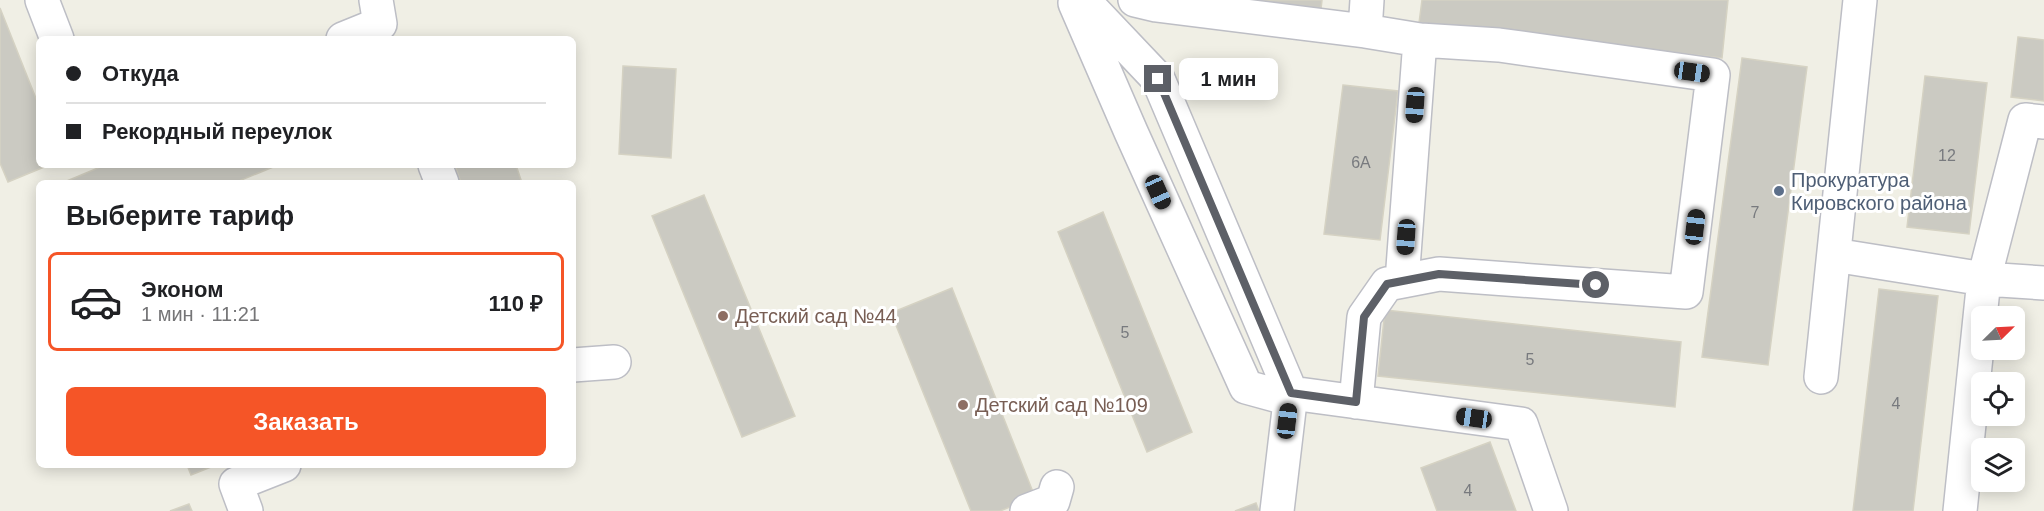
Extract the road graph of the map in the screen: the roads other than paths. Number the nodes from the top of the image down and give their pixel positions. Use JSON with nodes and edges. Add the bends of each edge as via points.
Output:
{"nodes":[{"id":1,"x":42,"y":0,"type":"edge"},
{"id":2,"x":1074,"y":0,"type":"edge"},
{"id":3,"x":1083,"y":0,"type":"edge"},
{"id":4,"x":1135,"y":0,"type":"edge"},
{"id":5,"x":1860,"y":0,"type":"edge"},
{"id":6,"x":1366,"y":15,"type":"edge"},
{"id":7,"x":381,"y":21,"type":"edge"},
{"id":8,"x":56,"y":36,"type":"edge"},
{"id":9,"x":349,"y":36,"type":"edge"},
{"id":10,"x":1420,"y":40,"type":"junction"},
{"id":11,"x":1158,"y":79,"type":"junction"},
{"id":12,"x":2044,"y":122,"type":"edge"},
{"id":13,"x":1139,"y":148,"type":"junction"},
{"id":14,"x":1834,"y":255,"type":"junction"},
{"id":15,"x":1984,"y":279,"type":"junction"},
{"id":16,"x":1402,"y":281,"type":"junction"},
{"id":17,"x":2044,"y":283,"type":"edge"},
{"id":18,"x":614,"y":362,"type":"dead end"},
{"id":19,"x":576,"y":366,"type":"edge"},
{"id":20,"x":1821,"y":377,"type":"dead end"},
{"id":21,"x":1291,"y":396,"type":"junction"},
{"id":22,"x":1356,"y":402,"type":"junction"},
{"id":23,"x":276,"y":468,"type":"edge"},
{"id":24,"x":1057,"y":487,"type":"dead end"},
{"id":25,"x":246,"y":511,"type":"edge"},
{"id":26,"x":1027,"y":511,"type":"edge"},
{"id":27,"x":1277,"y":511,"type":"edge"},
{"id":28,"x":1551,"y":511,"type":"edge"},
{"id":29,"x":1960,"y":511,"type":"edge"}],
"edges":[{"from":1,"to":8,"type":"lane"},
{"from":2,"to":13,"type":"lane"},
{"from":3,"to":11,"type":"lane"},
{"from":4,"to":6,"type":"lane","via":[[1156,5]]},
{"from":5,"to":14,"type":"lane"},
{"from":6,"to":10,"type":"lane"},
{"from":7,"to":9,"type":"lane"},
{"from":10,"to":16,"type":"lane"},
{"from":10,"to":16,"type":"lane","via":[[1499,45],[1713,75],[1686,292],[1439,274]]},
{"from":11,"to":13,"type":"lane"},
{"from":11,"to":21,"type":"lane"},
{"from":12,"to":15,"type":"lane","via":[[2025,120]]},
{"from":13,"to":21,"type":"lane","via":[[1246,387]]},
{"from":14,"to":15,"type":"lane"},
{"from":14,"to":20,"type":"lane"},
{"from":15,"to":17,"type":"lane"},
{"from":15,"to":29,"type":"lane"},
{"from":16,"to":22,"type":"lane","via":[[1387,284],[1364,317]]},
{"from":18,"to":19,"type":"lane"},
{"from":21,"to":22,"type":"lane"},
{"from":21,"to":27,"type":"lane"},
{"from":22,"to":28,"type":"lane","via":[[1521,424]]},
{"from":23,"to":25,"type":"lane","via":[[236,484]]},
{"from":24,"to":26,"type":"lane","via":[[1053,501]]}]}
